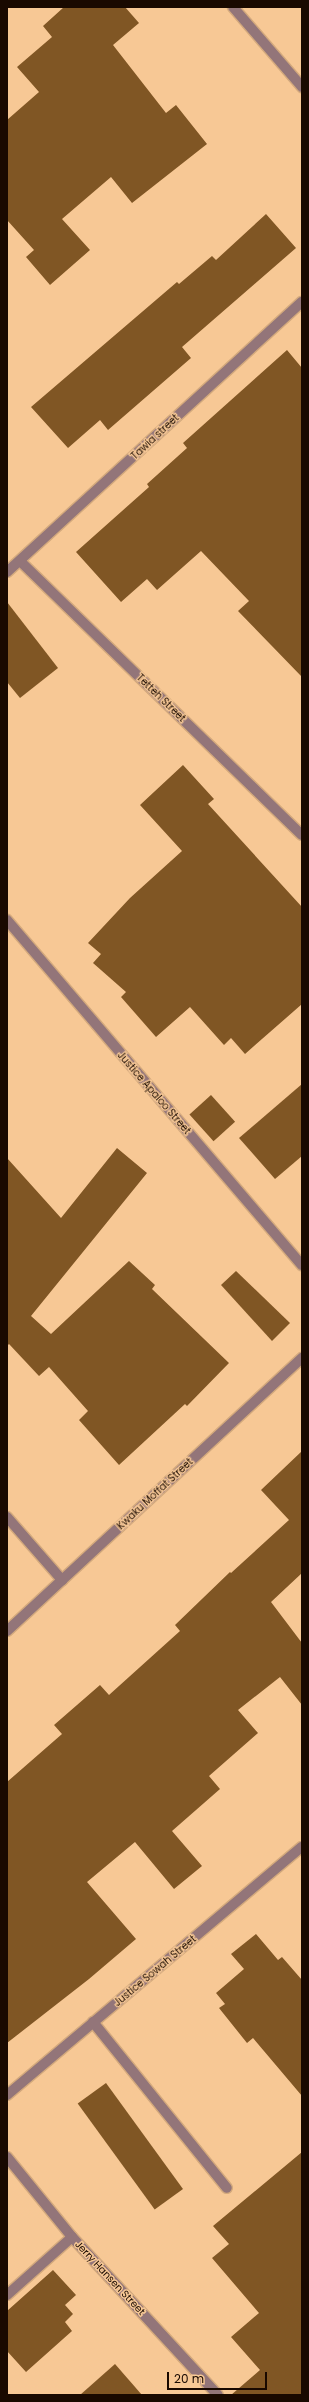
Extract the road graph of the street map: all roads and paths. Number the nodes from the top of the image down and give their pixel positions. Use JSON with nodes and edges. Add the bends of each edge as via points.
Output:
{"nodes":[{"id":1,"x":233,"y":7,"type":"edge"},
{"id":2,"x":302,"y":87,"type":"edge"},
{"id":3,"x":302,"y":302,"type":"edge"},
{"id":4,"x":20,"y":561,"type":"junction"},
{"id":5,"x":7,"y":572,"type":"edge"},
{"id":6,"x":302,"y":835,"type":"edge"},
{"id":7,"x":7,"y":920,"type":"edge"},
{"id":8,"x":302,"y":1265,"type":"edge"},
{"id":9,"x":302,"y":1358,"type":"edge"},
{"id":10,"x":7,"y":1517,"type":"edge"},
{"id":11,"x":62,"y":1580,"type":"junction"},
{"id":12,"x":7,"y":1631,"type":"edge"},
{"id":13,"x":302,"y":1847,"type":"edge"},
{"id":14,"x":94,"y":2022,"type":"junction"},
{"id":15,"x":7,"y":2095,"type":"edge"},
{"id":16,"x":7,"y":2157,"type":"edge"},
{"id":17,"x":227,"y":2188,"type":"dead end"},
{"id":18,"x":72,"y":2237,"type":"junction"},
{"id":19,"x":7,"y":2295,"type":"edge"},
{"id":20,"x":218,"y":2395,"type":"edge"}],
"edges":[{"from":1,"to":2,"type":"street"},
{"from":3,"to":4,"type":"street","name":"Tawia street"},
{"from":4,"to":5,"type":"street","name":"Tawia street"},
{"from":4,"to":6,"type":"street","name":"Tetteh Street"},
{"from":7,"to":8,"type":"street","name":"Justice Apaloo Street"},
{"from":9,"to":11,"type":"street","name":"Kwaku Moffat Street"},
{"from":10,"to":11,"type":"street"},
{"from":11,"to":12,"type":"street","name":"Kwaku Moffat Street"},
{"from":13,"to":14,"type":"street","name":"Justice Sowah Street"},
{"from":14,"to":15,"type":"street","name":"Justice Sowah Street"},
{"from":14,"to":17,"type":"street"},
{"from":16,"to":18,"type":"street","name":"Jerry Hansen Street"},
{"from":18,"to":19,"type":"street"},
{"from":18,"to":20,"type":"street","name":"Jerry Hansen Street"}]}
